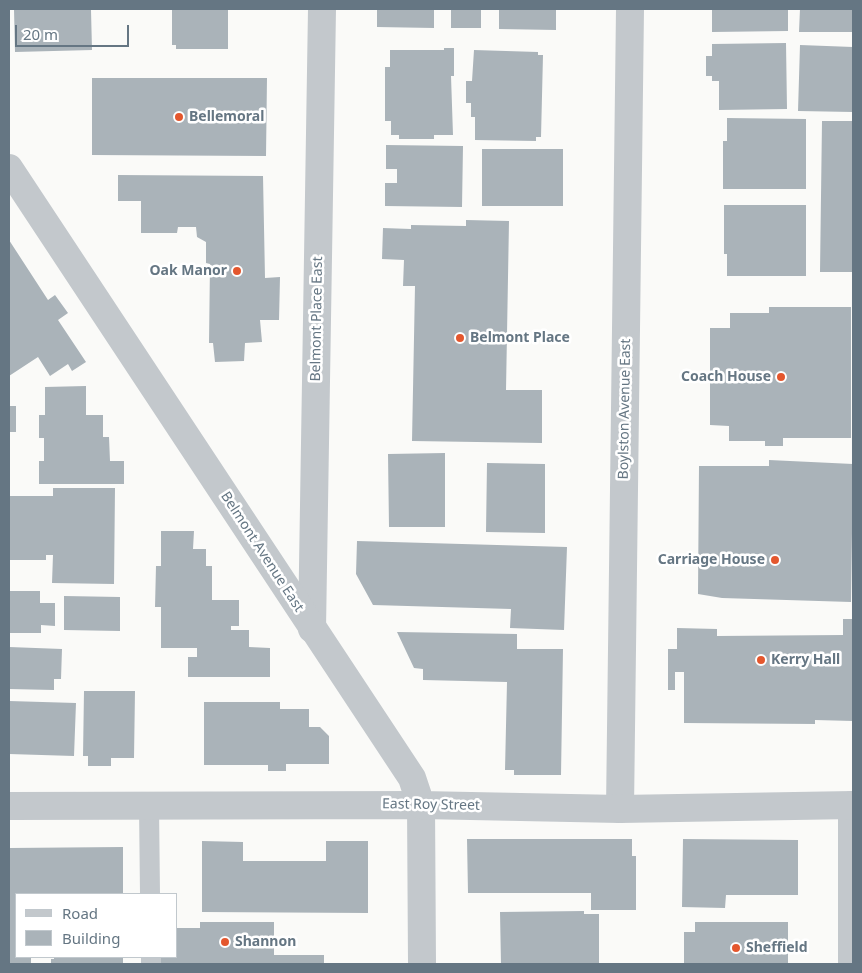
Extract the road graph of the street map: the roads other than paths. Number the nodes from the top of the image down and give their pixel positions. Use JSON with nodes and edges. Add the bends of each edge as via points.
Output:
{"nodes":[{"id":1,"x":322,"y":9,"type":"edge"},
{"id":2,"x":630,"y":9,"type":"edge"},
{"id":3,"x":9,"y":168,"type":"edge"},
{"id":4,"x":312,"y":629,"type":"junction"},
{"id":5,"x":421,"y":805,"type":"junction"},
{"id":6,"x":853,"y":805,"type":"edge"},
{"id":7,"x":9,"y":806,"type":"edge"},
{"id":8,"x":149,"y":806,"type":"junction"},
{"id":9,"x":620,"y":808,"type":"junction"},
{"id":10,"x":150,"y":893,"type":"edge"},
{"id":11,"x":422,"y":964,"type":"edge"},
{"id":12,"x":852,"y":964,"type":"edge"}],
"edges":[{"from":1,"to":4,"type":"street","name":"Belmont Place East"},
{"from":2,"to":9,"type":"street","name":"Boylston Avenue East"},
{"from":3,"to":4,"type":"street","name":"Belmont Avenue East"},
{"from":4,"to":5,"type":"street","name":"Belmont Avenue East","via":[[412,778]]},
{"from":5,"to":8,"type":"street","name":"East Roy Street"},
{"from":5,"to":9,"type":"street","name":"East Roy Street"},
{"from":5,"to":11,"type":"street","name":"Belmont Avenue East"},
{"from":6,"to":9,"type":"street","name":"East Roy Street"},
{"from":6,"to":12,"type":"street"},
{"from":7,"to":8,"type":"street","name":"East Roy Street"},
{"from":8,"to":10,"type":"lane"}]}
